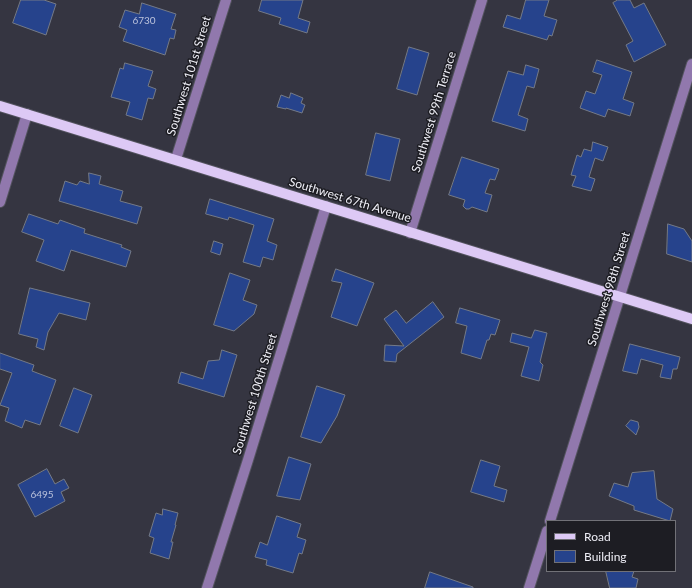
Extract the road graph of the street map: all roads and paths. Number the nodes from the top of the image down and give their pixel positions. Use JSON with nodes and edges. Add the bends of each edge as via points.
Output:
{"nodes":[{"id":1,"x":226,"y":0,"type":"edge"},
{"id":2,"x":482,"y":0,"type":"edge"},
{"id":3,"x":692,"y":64,"type":"edge"},
{"id":4,"x":0,"y":106,"type":"edge"},
{"id":5,"x":27,"y":114,"type":"junction"},
{"id":6,"x":176,"y":160,"type":"junction"},
{"id":7,"x":0,"y":202,"type":"edge"},
{"id":8,"x":326,"y":206,"type":"junction"},
{"id":9,"x":410,"y":233,"type":"junction"},
{"id":10,"x":620,"y":297,"type":"junction"},
{"id":11,"x":692,"y":319,"type":"edge"},
{"id":12,"x":550,"y":520,"type":"edge"},
{"id":13,"x":546,"y":534,"type":"edge"},
{"id":14,"x":207,"y":588,"type":"edge"},
{"id":15,"x":529,"y":588,"type":"edge"}],
"edges":[{"from":1,"to":6,"type":"street","name":"Southwest 101st Street"},
{"from":2,"to":9,"type":"street","name":"Southwest 99th Terrace"},
{"from":3,"to":10,"type":"street","name":"Southwest 98th Street"},
{"from":4,"to":5,"type":"main road","name":"Southwest 67th Avenue"},
{"from":5,"to":6,"type":"main road","name":"Southwest 67th Avenue"},
{"from":5,"to":7,"type":"street"},
{"from":6,"to":8,"type":"main road","name":"Southwest 67th Avenue"},
{"from":8,"to":9,"type":"main road","name":"Southwest 67th Avenue"},
{"from":8,"to":14,"type":"street","name":"Southwest 100th Street"},
{"from":9,"to":10,"type":"main road","name":"Southwest 67th Avenue"},
{"from":10,"to":11,"type":"main road","name":"Southwest 67th Avenue"},
{"from":10,"to":12,"type":"street","name":"Southwest 98th Street"},
{"from":13,"to":15,"type":"street"}]}
